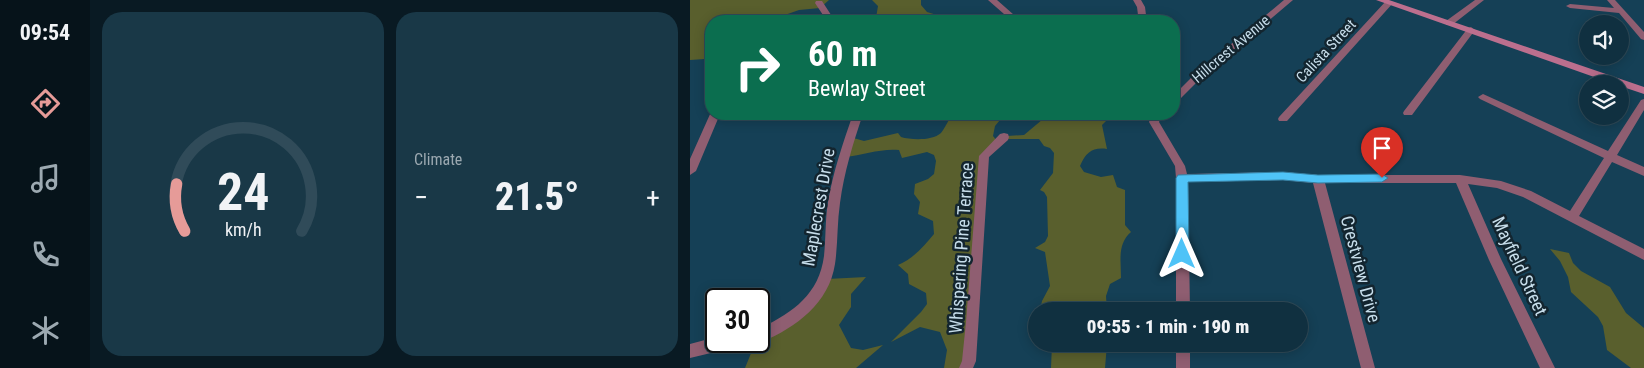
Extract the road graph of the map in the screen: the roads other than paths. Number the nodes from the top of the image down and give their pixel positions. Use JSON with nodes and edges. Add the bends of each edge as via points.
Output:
{"nodes":[{"id":1,"x":992,"y":0,"type":"edge"},
{"id":2,"x":1137,"y":0,"type":"edge"},
{"id":3,"x":1289,"y":0,"type":"edge"},
{"id":4,"x":1480,"y":0,"type":"edge"},
{"id":5,"x":1611,"y":0,"type":"edge"},
{"id":6,"x":1385,"y":1,"type":"edge"},
{"id":7,"x":819,"y":3,"type":"dead end"},
{"id":8,"x":1570,"y":6,"type":"dead end"},
{"id":9,"x":1620,"y":11,"type":"junction"},
{"id":10,"x":827,"y":15,"type":"edge"},
{"id":11,"x":1010,"y":15,"type":"edge"},
{"id":12,"x":1142,"y":15,"type":"edge"},
{"id":13,"x":1449,"y":23,"type":"junction"},
{"id":14,"x":1471,"y":30,"type":"junction"},
{"id":15,"x":1644,"y":38,"type":"edge"},
{"id":16,"x":1644,"y":91,"type":"edge"},
{"id":17,"x":1180,"y":94,"type":"edge"},
{"id":18,"x":1483,"y":97,"type":"dead end"},
{"id":19,"x":1644,"y":102,"type":"edge"},
{"id":20,"x":1408,"y":113,"type":"dead end"},
{"id":21,"x":1283,"y":119,"type":"dead end"},
{"id":22,"x":712,"y":120,"type":"edge"},
{"id":23,"x":856,"y":120,"type":"edge"},
{"id":24,"x":1154,"y":120,"type":"edge"},
{"id":25,"x":1004,"y":137,"type":"dead end"},
{"id":26,"x":1610,"y":156,"type":"junction"},
{"id":27,"x":690,"y":171,"type":"edge"},
{"id":28,"x":1644,"y":172,"type":"edge"},
{"id":29,"x":1182,"y":178,"type":"junction"},
{"id":30,"x":1460,"y":178,"type":"junction"},
{"id":31,"x":1318,"y":179,"type":"junction"},
{"id":32,"x":1572,"y":217,"type":"junction"},
{"id":33,"x":1644,"y":256,"type":"edge"},
{"id":34,"x":1183,"y":302,"type":"edge"},
{"id":35,"x":770,"y":330,"type":"edge"},
{"id":36,"x":705,"y":347,"type":"edge"},
{"id":37,"x":690,"y":351,"type":"edge"},
{"id":38,"x":1183,"y":352,"type":"edge"},
{"id":39,"x":966,"y":368,"type":"edge"},
{"id":40,"x":1183,"y":368,"type":"edge"},
{"id":41,"x":1368,"y":368,"type":"edge"},
{"id":42,"x":1548,"y":368,"type":"edge"}],
"edges":[{"from":1,"to":11,"type":"street"},
{"from":2,"to":12,"type":"street"},
{"from":3,"to":17,"type":"street","name":"Hillcrest Avenue"},
{"from":4,"to":13,"type":"street"},
{"from":5,"to":9,"type":"street"},
{"from":6,"to":13,"type":"main road"},
{"from":6,"to":21,"type":"street","name":"Calista Street"},
{"from":7,"to":10,"type":"street"},
{"from":8,"to":9,"type":"street"},
{"from":9,"to":15,"type":"street"},
{"from":13,"to":14,"type":"main road"},
{"from":14,"to":16,"type":"main road"},
{"from":14,"to":20,"type":"street"},
{"from":18,"to":26,"type":"street"},
{"from":19,"to":26,"type":"street"},
{"from":22,"to":27,"type":"street"},
{"from":23,"to":35,"type":"street","name":"Maplecrest Drive","via":[[834,203],[827,275],[815,297],[794,318]]},
{"from":24,"to":29,"type":"street"},
{"from":25,"to":39,"type":"street","name":"Whispering Pine Terrace","via":[[984,156],[973,322]]},
{"from":26,"to":28,"type":"street"},
{"from":26,"to":32,"type":"street"},
{"from":29,"to":31,"type":"street","via":[[1283,176]]},
{"from":29,"to":34,"type":"street"},
{"from":30,"to":31,"type":"street"},
{"from":30,"to":32,"type":"street","via":[[1497,184],[1527,194]]},
{"from":30,"to":42,"type":"street","name":"Mayfield Street","via":[[1495,260]]},
{"from":31,"to":41,"type":"street","name":"Crestview Drive"},
{"from":32,"to":33,"type":"street"},
{"from":36,"to":37,"type":"street"},
{"from":38,"to":40,"type":"street"}]}
